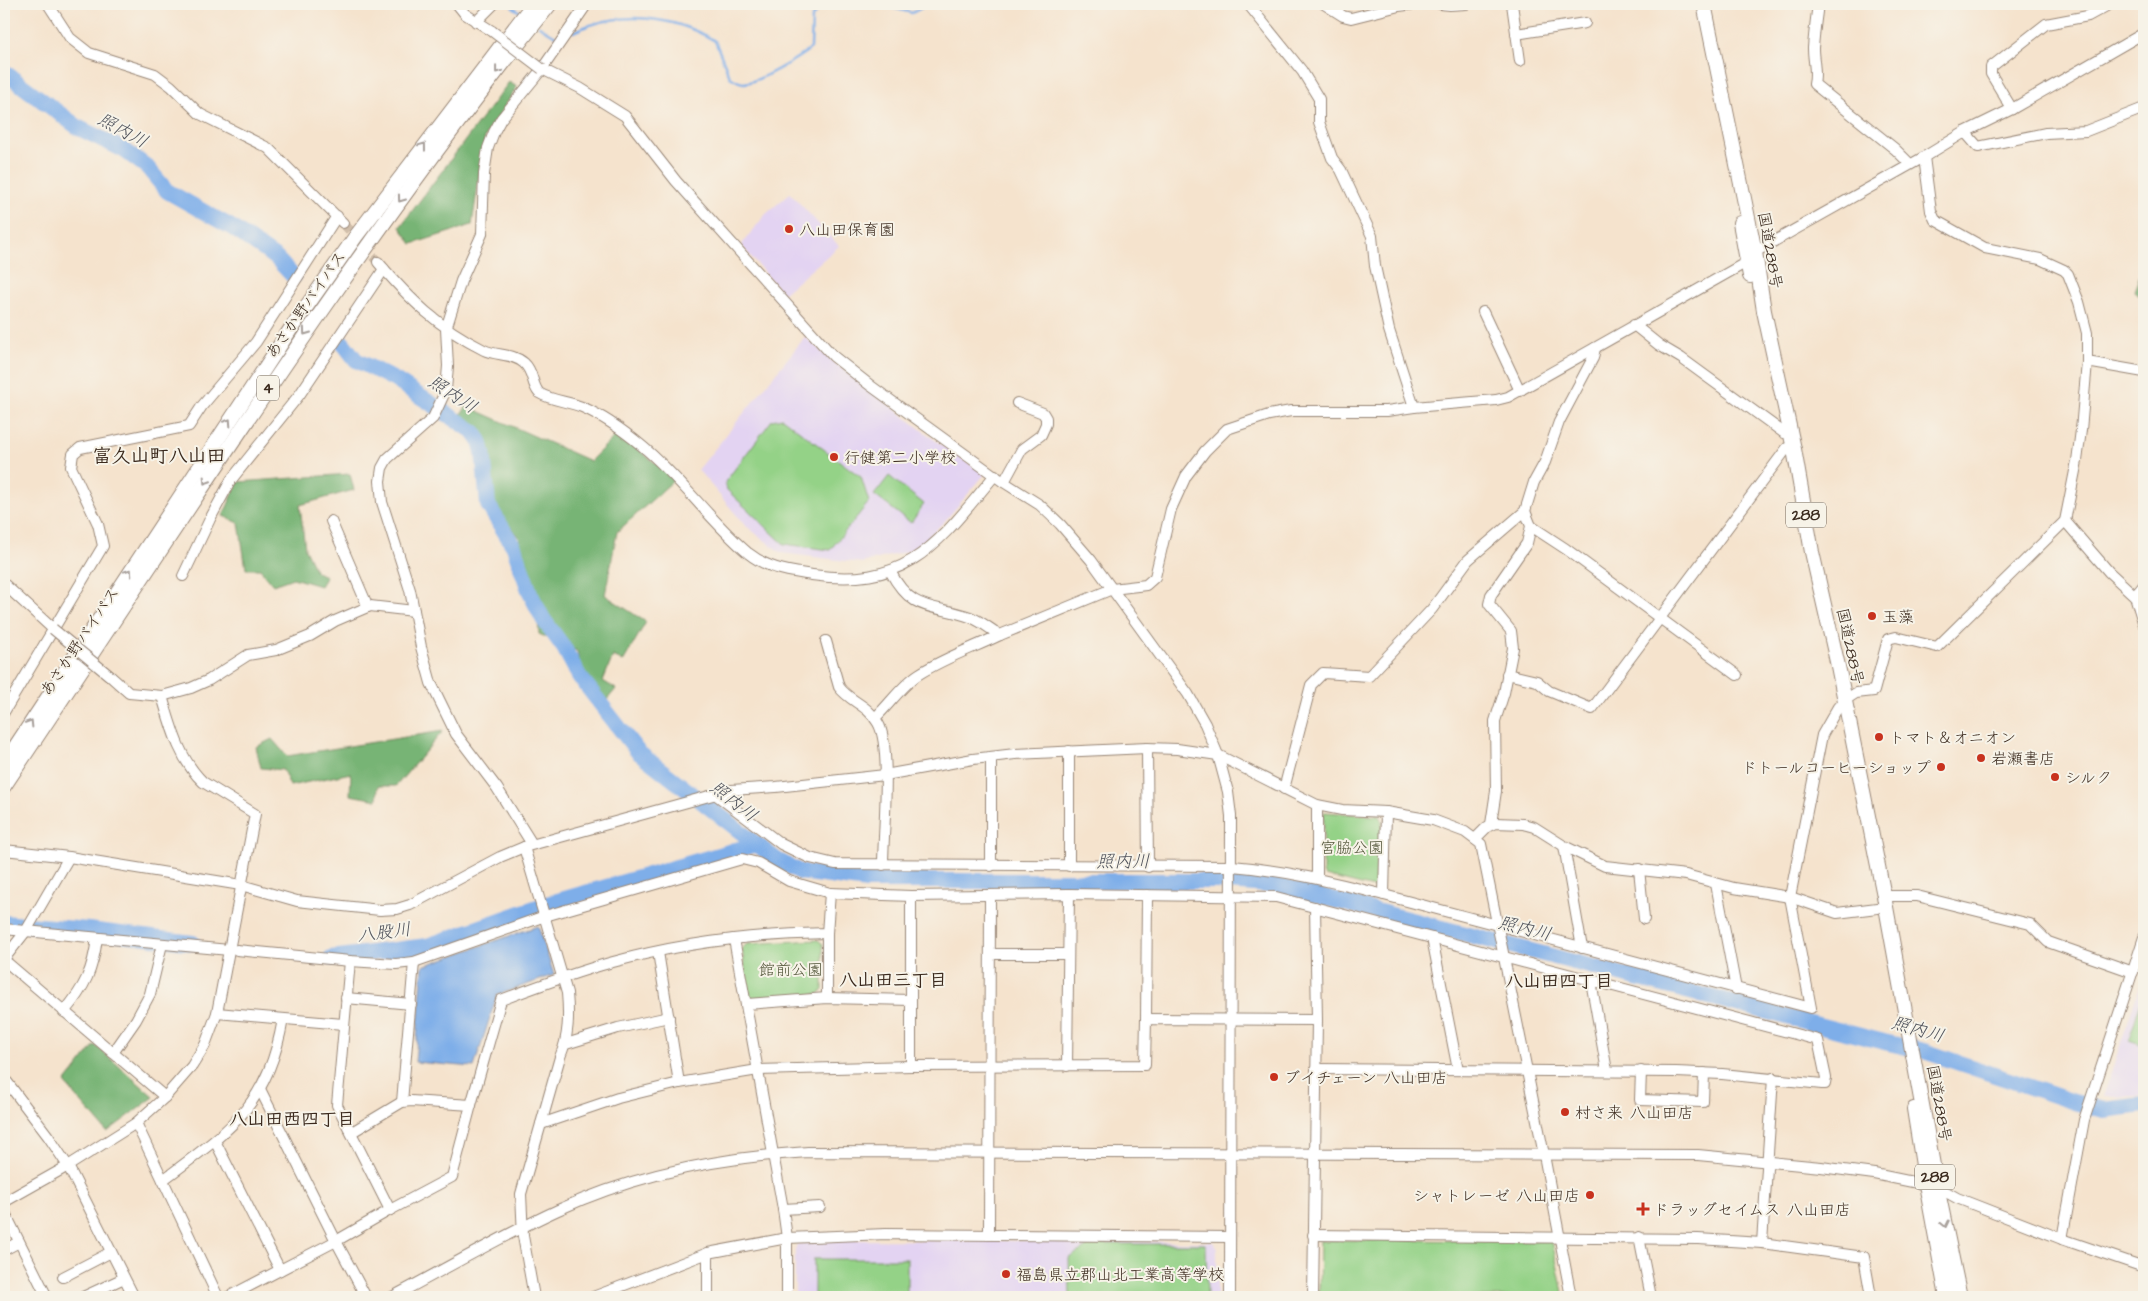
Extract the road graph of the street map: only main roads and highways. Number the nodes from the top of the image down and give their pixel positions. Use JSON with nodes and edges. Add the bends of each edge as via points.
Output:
{"nodes":[{"id":1,"x":533,"y":4,"type":"edge"},
{"id":2,"x":550,"y":4,"type":"edge"},
{"id":3,"x":1700,"y":4,"type":"edge"},
{"id":4,"x":1704,"y":4,"type":"edge"},
{"id":5,"x":1751,"y":257,"type":"junction"},
{"id":6,"x":1841,"y":704,"type":"junction"},
{"id":7,"x":4,"y":764,"type":"edge"},
{"id":8,"x":4,"y":786,"type":"edge"},
{"id":9,"x":1931,"y":1186,"type":"junction"},
{"id":10,"x":1947,"y":1297,"type":"edge"},
{"id":11,"x":1960,"y":1297,"type":"edge"}],
"edges":[{"from":7,"to":1,"type":"highway","name":"あさか野バイパス","number":"4","one_way":true,"via":[[292,327],[356,236]]},
{"from":2,"to":8,"type":"highway","name":"あさか野バイパス","number":"4","one_way":true,"via":[[411,185],[306,332]]},
{"from":3,"to":5,"type":"highway","name":"国道288号","number":"288"},
{"from":4,"to":5,"type":"highway","name":"国道288号","number":"288"},
{"from":5,"to":6,"type":"highway","name":"国道288号","number":"288"},
{"from":5,"to":6,"type":"highway","name":"国道288号","number":"288","via":[[1794,449]]},
{"from":6,"to":9,"type":"highway","name":"国道288号","number":"288","via":[[1881,902]]},
{"from":9,"to":10,"type":"highway","name":"国道288号","number":"288"},
{"from":9,"to":11,"type":"highway","name":"国道288号","number":"288","one_way":true}]}
